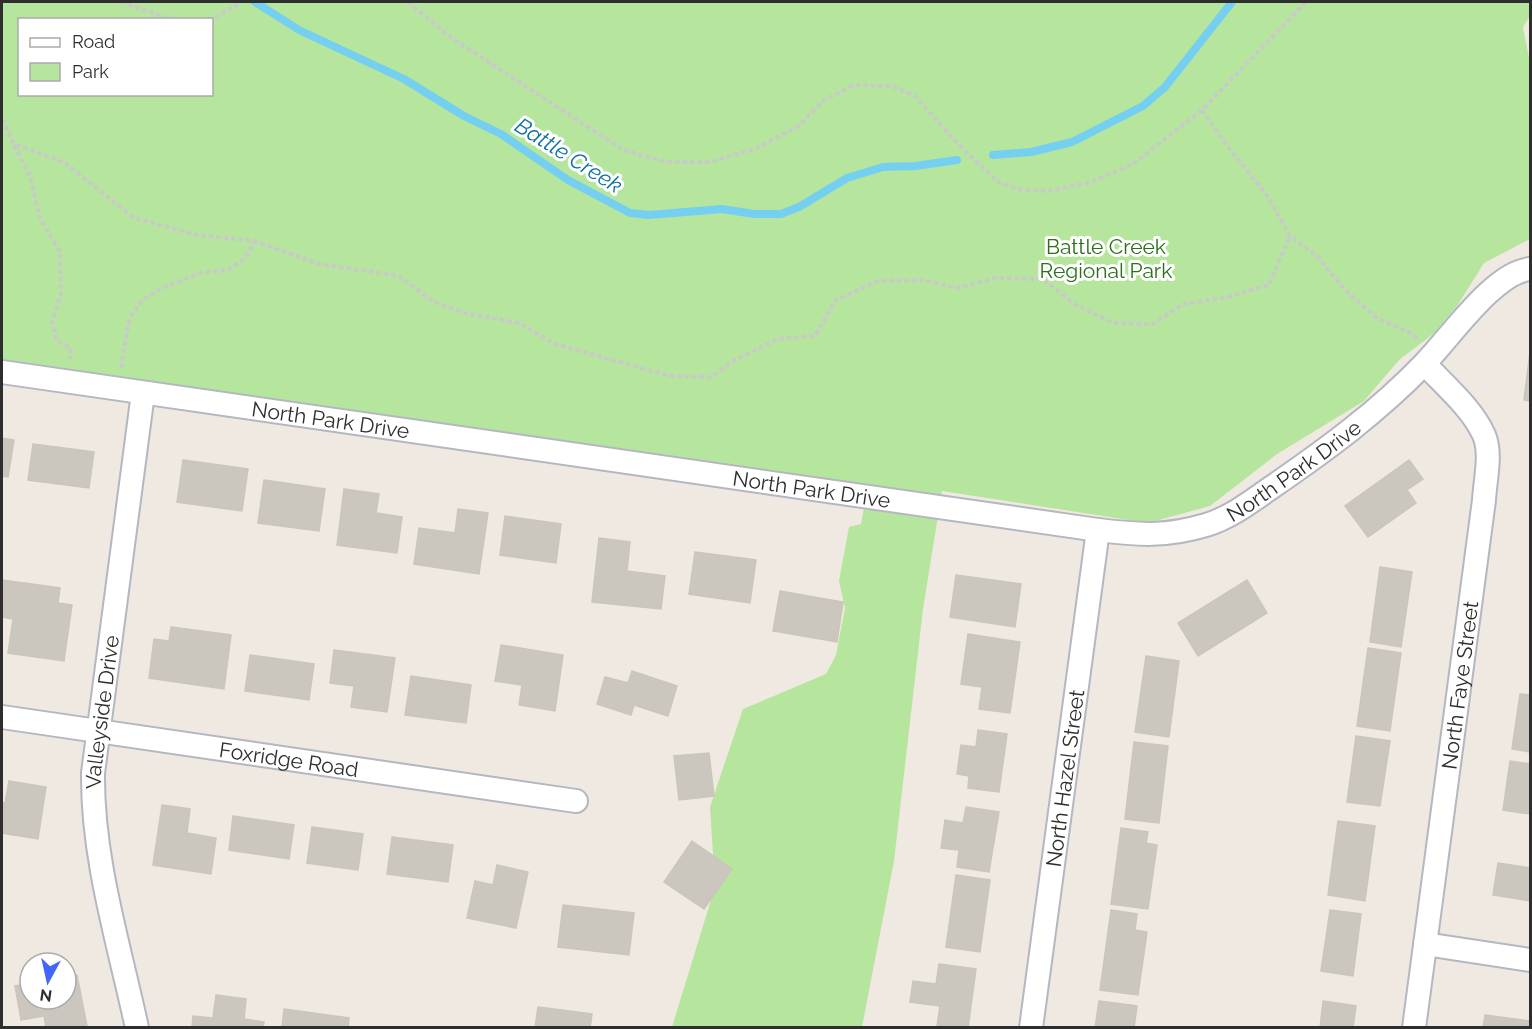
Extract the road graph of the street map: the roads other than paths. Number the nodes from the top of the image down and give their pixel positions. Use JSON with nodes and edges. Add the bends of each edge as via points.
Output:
{"nodes":[{"id":1,"x":1530,"y":269,"type":"edge"},
{"id":2,"x":1428,"y":359,"type":"junction"},
{"id":3,"x":2,"y":372,"type":"edge"},
{"id":4,"x":143,"y":393,"type":"junction"},
{"id":5,"x":1098,"y":530,"type":"junction"},
{"id":6,"x":2,"y":717,"type":"edge"},
{"id":7,"x":98,"y":732,"type":"junction"},
{"id":8,"x":576,"y":801,"type":"dead end"},
{"id":9,"x":1425,"y":944,"type":"junction"},
{"id":10,"x":1530,"y":960,"type":"edge"},
{"id":11,"x":137,"y":1028,"type":"edge"},
{"id":12,"x":1031,"y":1028,"type":"edge"},
{"id":13,"x":1414,"y":1028,"type":"edge"}],
"edges":[{"from":1,"to":2,"type":"street","name":"North Park Drive","via":[[1503,280]]},
{"from":2,"to":5,"type":"street","name":"North Park Drive","via":[[1387,400],[1314,458],[1226,516],[1172,534],[1141,536]]},
{"from":2,"to":9,"type":"street","name":"North Faye Street","via":[[1470,413],[1484,436],[1487,452],[1484,500]]},
{"from":3,"to":4,"type":"street","name":"North Park Drive"},
{"from":4,"to":5,"type":"street","name":"North Park Drive"},
{"from":4,"to":7,"type":"street","name":"Valleyside Drive"},
{"from":5,"to":12,"type":"street","name":"North Hazel Street"},
{"from":6,"to":7,"type":"street","name":"Foxridge Road"},
{"from":7,"to":8,"type":"street","name":"Foxridge Road"},
{"from":7,"to":11,"type":"street","name":"Valleyside Drive","via":[[92,806],[97,844]]},
{"from":9,"to":10,"type":"street"},
{"from":9,"to":13,"type":"street","name":"North Faye Street"}]}
